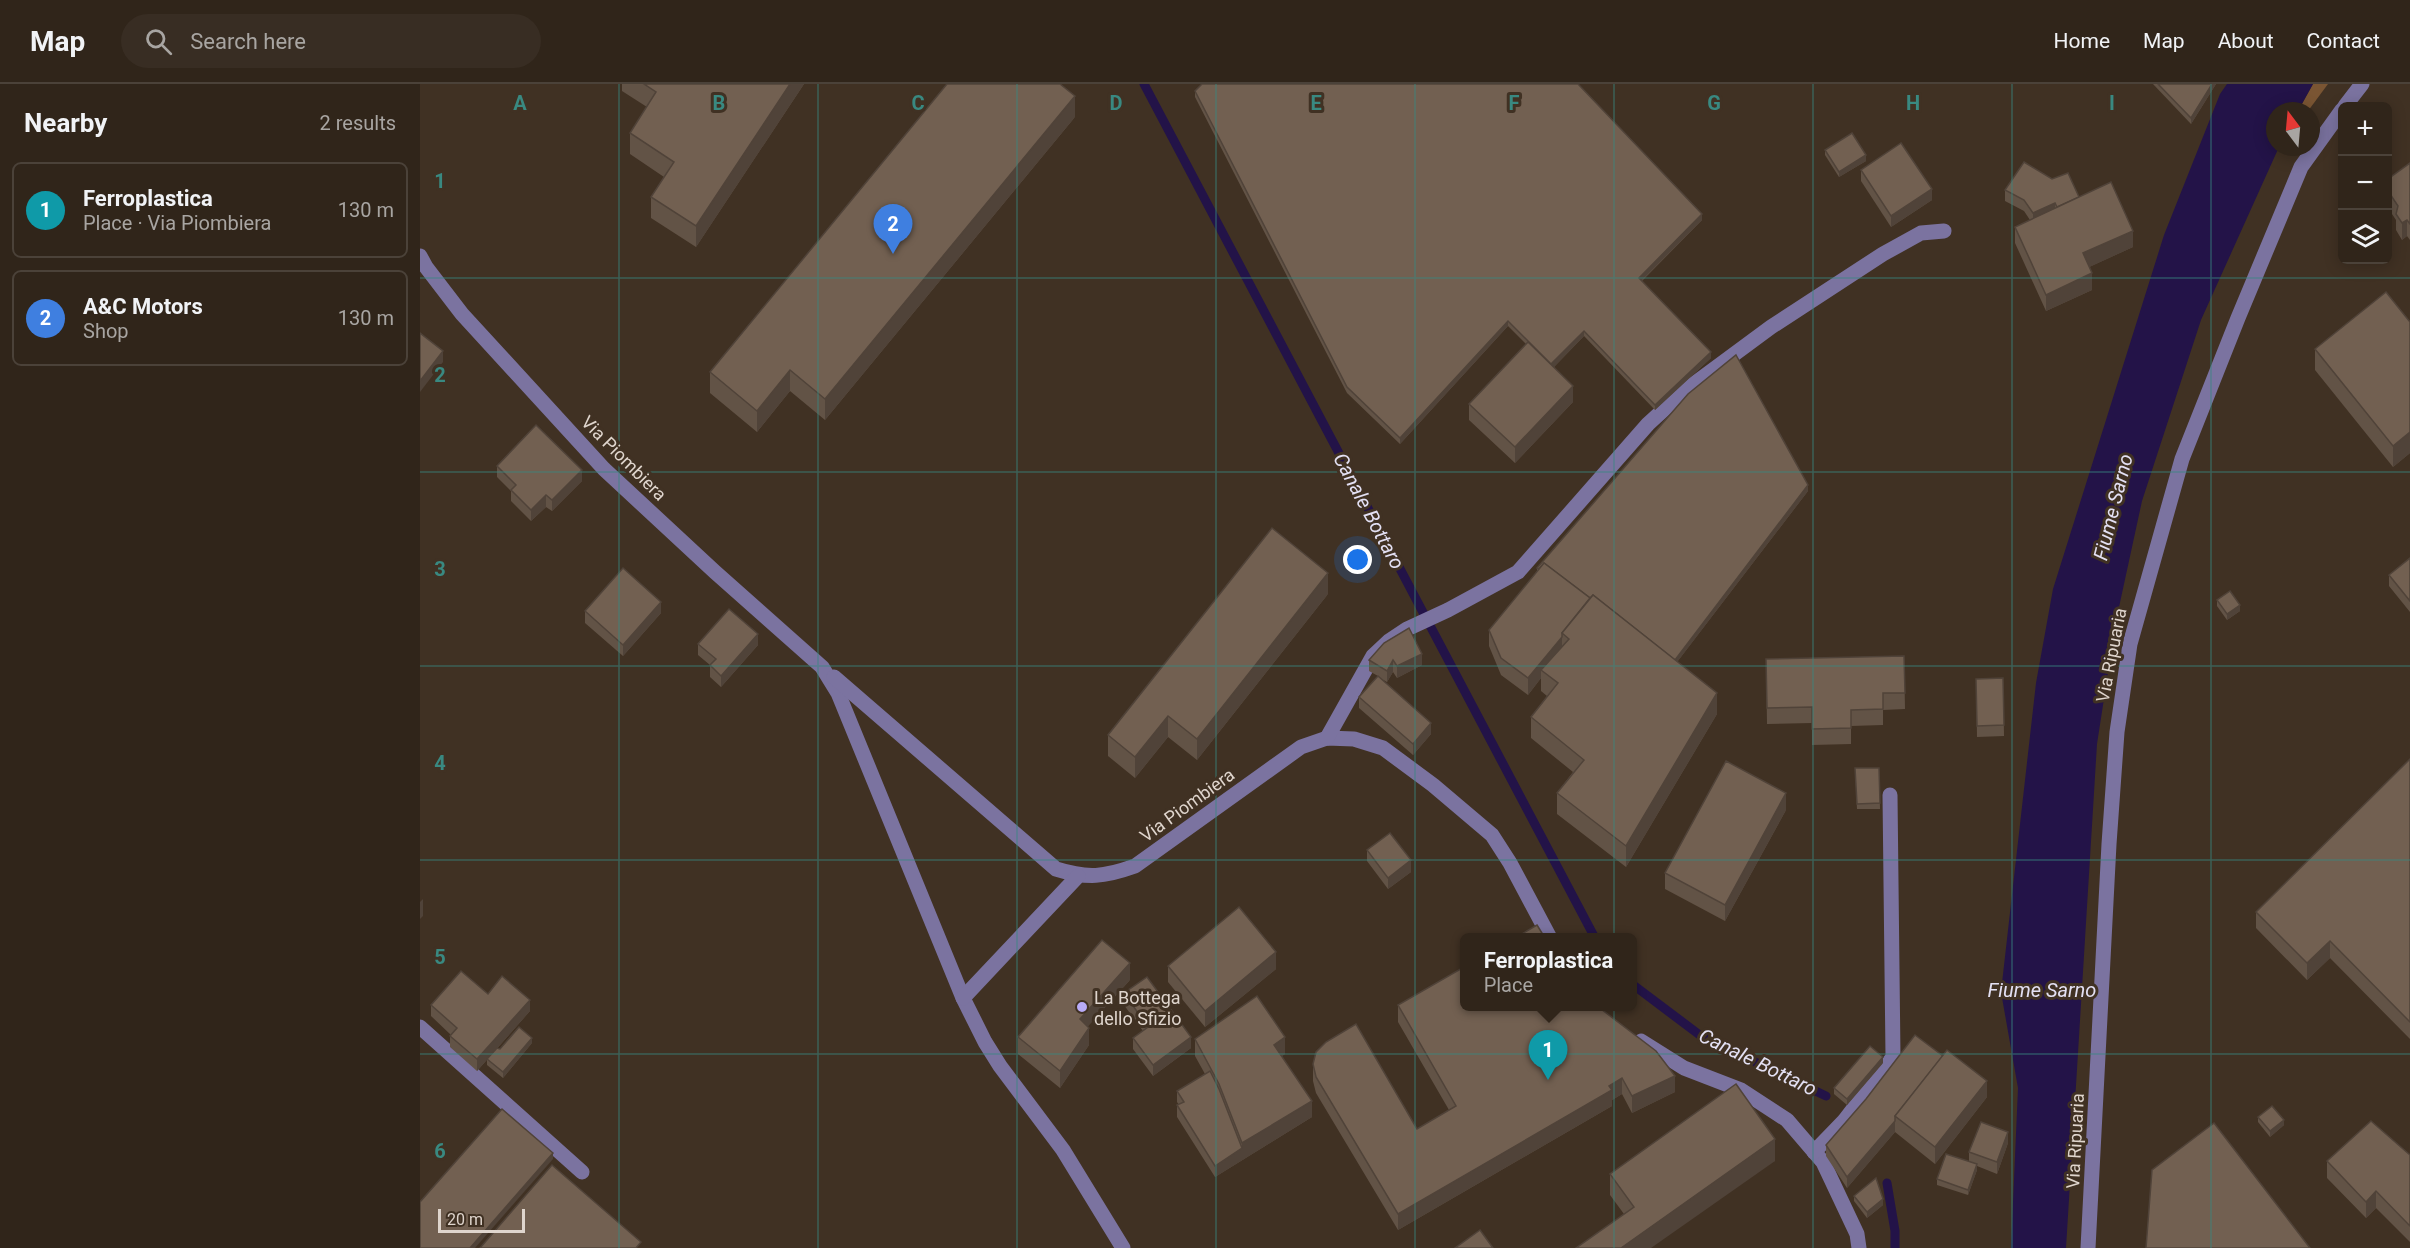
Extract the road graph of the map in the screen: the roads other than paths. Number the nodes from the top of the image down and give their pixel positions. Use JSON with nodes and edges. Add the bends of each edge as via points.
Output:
{"nodes":[{"id":1,"x":2362,"y":84,"type":"edge"},
{"id":2,"x":2348,"y":102,"type":"edge"},
{"id":3,"x":2338,"y":118,"type":"edge"},
{"id":4,"x":1944,"y":231,"type":"dead end"},
{"id":5,"x":420,"y":256,"type":"edge"},
{"id":6,"x":822,"y":667,"type":"junction"},
{"id":7,"x":1327,"y":738,"type":"junction"},
{"id":8,"x":1890,"y":795,"type":"dead end"},
{"id":9,"x":1078,"y":876,"type":"junction"},
{"id":10,"x":1547,"y":933,"type":"edge"},
{"id":11,"x":963,"y":998,"type":"junction"},
{"id":12,"x":420,"y":1027,"type":"edge"},
{"id":13,"x":1630,"y":1033,"type":"edge"},
{"id":14,"x":1814,"y":1152,"type":"junction"},
{"id":15,"x":582,"y":1172,"type":"dead end"},
{"id":16,"x":1123,"y":1248,"type":"edge"},
{"id":17,"x":1859,"y":1248,"type":"edge"},
{"id":18,"x":2088,"y":1248,"type":"edge"}],
"edges":[{"from":1,"to":2,"type":"street"},
{"from":3,"to":18,"type":"street","name":"Via Ripuaria","via":[[2301,167],[2182,459],[2130,644],[2116,732]]},
{"from":4,"to":7,"type":"street","via":[[1922,233],[1883,254],[1700,379],[1647,424],[1518,572],[1407,629],[1373,656]]},
{"from":5,"to":6,"type":"street","name":"Via Piombiera","via":[[462,314],[604,469]]},
{"from":6,"to":9,"type":"street","name":"Via Piombiera","via":[[1056,869]]},
{"from":6,"to":11,"type":"street","name":"Via Piombiera","via":[[838,693]]},
{"from":7,"to":9,"type":"street","name":"Via Piombiera","via":[[1301,747],[1135,866],[1106,876]]},
{"from":7,"to":10,"type":"street","name":"Via Piombiera","via":[[1354,739],[1383,748],[1492,835]]},
{"from":8,"to":14,"type":"street","via":[[1893,1057],[1844,1121]]},
{"from":9,"to":11,"type":"street"},
{"from":11,"to":16,"type":"street","name":"Via Piombiera","via":[[985,1042],[1064,1150]]},
{"from":12,"to":15,"type":"street"},
{"from":13,"to":14,"type":"street","via":[[1684,1068],[1741,1090],[1787,1120]]},
{"from":14,"to":17,"type":"street","via":[[1823,1162],[1857,1234]]}]}
